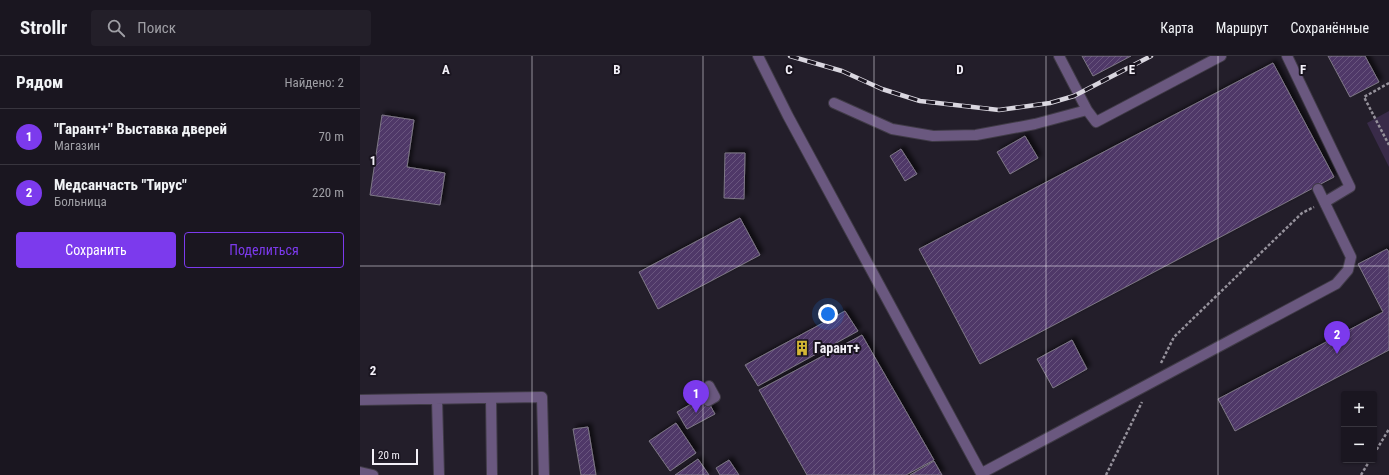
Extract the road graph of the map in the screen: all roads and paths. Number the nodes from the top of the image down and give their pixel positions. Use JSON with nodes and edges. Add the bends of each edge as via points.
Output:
{"nodes":[{"id":1,"x":758,"y":56,"type":"edge"},
{"id":2,"x":1059,"y":56,"type":"edge"},
{"id":3,"x":1221,"y":56,"type":"edge"},
{"id":4,"x":1287,"y":56,"type":"edge"},
{"id":5,"x":1389,"y":83,"type":"edge"},
{"id":6,"x":834,"y":103,"type":"dead end"},
{"id":7,"x":1087,"y":110,"type":"junction"},
{"id":8,"x":1389,"y":145,"type":"edge"},
{"id":9,"x":1318,"y":189,"type":"dead end"},
{"id":10,"x":1325,"y":202,"type":"junction"},
{"id":11,"x":1152,"y":382,"type":"junction"},
{"id":12,"x":709,"y":386,"type":"dead end"},
{"id":13,"x":491,"y":398,"type":"junction"},
{"id":14,"x":437,"y":399,"type":"junction"},
{"id":15,"x":360,"y":400,"type":"edge"},
{"id":16,"x":708,"y":401,"type":"dead end"},
{"id":17,"x":1142,"y":402,"type":"dead end"},
{"id":18,"x":1389,"y":429,"type":"edge"},
{"id":19,"x":1377,"y":449,"type":"edge"},
{"id":20,"x":1368,"y":463,"type":"edge"},
{"id":21,"x":360,"y":472,"type":"edge"},
{"id":22,"x":982,"y":474,"type":"edge"},
{"id":23,"x":373,"y":475,"type":"edge"},
{"id":24,"x":439,"y":475,"type":"edge"},
{"id":25,"x":492,"y":475,"type":"edge"},
{"id":26,"x":544,"y":475,"type":"edge"},
{"id":27,"x":1106,"y":475,"type":"edge"},
{"id":28,"x":1361,"y":475,"type":"edge"}],
"edges":[{"from":1,"to":22,"type":"lane"},
{"from":2,"to":7,"type":"lane"},
{"from":3,"to":7,"type":"lane","via":[[1096,122]]},
{"from":4,"to":10,"type":"lane","via":[[1350,187]]},
{"from":5,"to":8,"type":"path","via":[[1364,97]]},
{"from":6,"to":7,"type":"lane","via":[[892,129],[933,136],[976,135],[1035,124]]},
{"from":9,"to":10,"type":"lane"},
{"from":10,"to":11,"type":"path","via":[[1302,213],[1174,337]]},
{"from":10,"to":11,"type":"lane","via":[[1351,257],[1348,270],[1336,284]]},
{"from":11,"to":22,"type":"lane"},
{"from":12,"to":16,"type":"lane","via":[[715,397]]},
{"from":13,"to":14,"type":"lane"},
{"from":13,"to":25,"type":"lane"},
{"from":13,"to":26,"type":"lane","via":[[542,397]]},
{"from":14,"to":15,"type":"lane"},
{"from":14,"to":24,"type":"lane"},
{"from":17,"to":27,"type":"path"},
{"from":18,"to":19,"type":"path"},
{"from":20,"to":28,"type":"path"},
{"from":21,"to":23,"type":"lane"}]}
